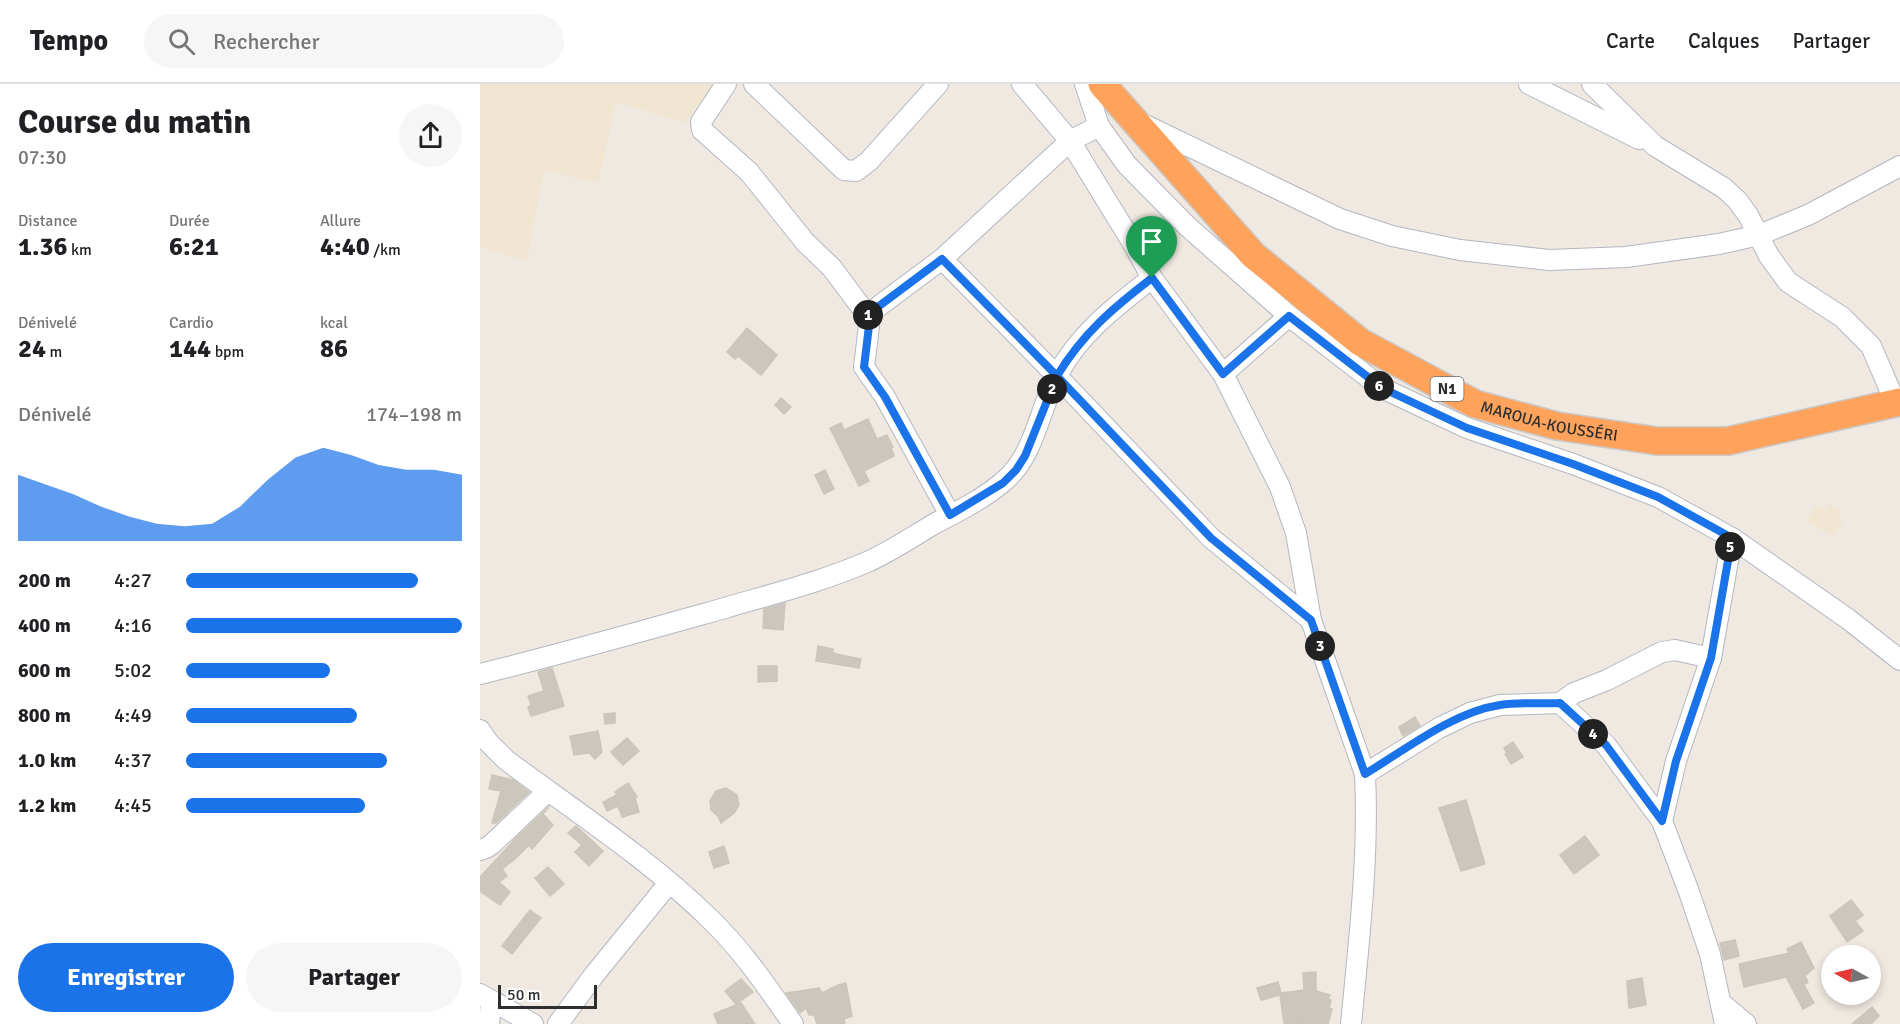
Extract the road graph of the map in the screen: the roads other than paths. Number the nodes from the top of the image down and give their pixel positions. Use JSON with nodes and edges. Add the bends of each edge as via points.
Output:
{"nodes":[{"id":1,"x":726,"y":84,"type":"edge"},
{"id":2,"x":938,"y":84,"type":"edge"},
{"id":3,"x":1022,"y":84,"type":"edge"},
{"id":4,"x":1085,"y":84,"type":"edge"},
{"id":5,"x":1102,"y":84,"type":"edge"},
{"id":6,"x":1529,"y":84,"type":"edge"},
{"id":7,"x":1592,"y":84,"type":"edge"},
{"id":8,"x":758,"y":86,"type":"edge"},
{"id":9,"x":1133,"y":119,"type":"junction"},
{"id":10,"x":1099,"y":126,"type":"junction"},
{"id":11,"x":1070,"y":141,"type":"junction"},
{"id":12,"x":1654,"y":146,"type":"junction"},
{"id":13,"x":1900,"y":166,"type":"edge"},
{"id":14,"x":1759,"y":235,"type":"junction"},
{"id":15,"x":942,"y":259,"type":"junction"},
{"id":16,"x":1152,"y":278,"type":"junction"},
{"id":17,"x":867,"y":315,"type":"junction"},
{"id":18,"x":1289,"y":316,"type":"junction"},
{"id":19,"x":1223,"y":374,"type":"junction"},
{"id":20,"x":1057,"y":376,"type":"junction"},
{"id":21,"x":1898,"y":403,"type":"edge"},
{"id":22,"x":950,"y":515,"type":"junction"},
{"id":23,"x":1732,"y":538,"type":"junction"},
{"id":24,"x":1311,"y":620,"type":"junction"},
{"id":25,"x":1711,"y":658,"type":"junction"},
{"id":26,"x":1900,"y":660,"type":"edge"},
{"id":27,"x":480,"y":674,"type":"edge"},
{"id":28,"x":1560,"y":703,"type":"junction"},
{"id":29,"x":480,"y":730,"type":"edge"},
{"id":30,"x":1365,"y":774,"type":"junction"},
{"id":31,"x":548,"y":791,"type":"junction"},
{"id":32,"x":1662,"y":821,"type":"junction"},
{"id":33,"x":480,"y":850,"type":"edge"},
{"id":34,"x":669,"y":883,"type":"junction"},
{"id":35,"x":486,"y":998,"type":"edge"},
{"id":36,"x":1721,"y":1003,"type":"junction"},
{"id":37,"x":489,"y":1024,"type":"edge"},
{"id":38,"x":533,"y":1024,"type":"edge"},
{"id":39,"x":558,"y":1024,"type":"edge"},
{"id":40,"x":793,"y":1024,"type":"edge"},
{"id":41,"x":1351,"y":1024,"type":"edge"},
{"id":42,"x":1725,"y":1024,"type":"edge"},
{"id":43,"x":1746,"y":1024,"type":"edge"}],
"edges":[{"from":1,"to":17,"type":"street","via":[[701,122],[702,130],[749,172]]},
{"from":2,"to":8,"type":"street","via":[[856,171],[844,170]]},
{"from":3,"to":11,"type":"street"},
{"from":4,"to":10,"type":"street"},
{"from":5,"to":9,"type":"highway","name":"MAROUA-KOUSSÉRI","number":"N1"},
{"from":6,"to":12,"type":"street"},
{"from":7,"to":12,"type":"street"},
{"from":9,"to":14,"type":"street","via":[[1340,219],[1392,236],[1460,250],[1549,260],[1626,257]]},
{"from":9,"to":21,"type":"highway","name":"MAROUA-KOUSSÉRI","number":"N1","via":[[1253,255],[1360,342],[1475,404],[1557,426],[1657,441],[1728,441]]},
{"from":10,"to":11,"type":"street"},
{"from":10,"to":18,"type":"street","via":[[1127,165],[1187,226]]},
{"from":11,"to":15,"type":"street"},
{"from":11,"to":16,"type":"street"},
{"from":12,"to":14,"type":"street","via":[[1724,188],[1737,200]]},
{"from":13,"to":14,"type":"street","via":[[1808,215]]},
{"from":14,"to":21,"type":"street","via":[[1788,282],[1842,317],[1871,346]]},
{"from":15,"to":17,"type":"street"},
{"from":15,"to":20,"type":"street"},
{"from":16,"to":19,"type":"street"},
{"from":16,"to":20,"type":"street","via":[[1090,330]]},
{"from":17,"to":22,"type":"street","via":[[864,367],[885,397]]},
{"from":18,"to":19,"type":"street"},
{"from":18,"to":23,"type":"street","via":[[1382,388],[1467,428],[1658,497]]},
{"from":19,"to":24,"type":"street","via":[[1280,487],[1296,533]]},
{"from":20,"to":22,"type":"street","via":[[1016,470],[1003,483]]},
{"from":20,"to":24,"type":"street","via":[[1211,538]]},
{"from":22,"to":27,"type":"street","via":[[868,562],[807,584]]},
{"from":23,"to":25,"type":"street"},
{"from":23,"to":26,"type":"street"},
{"from":24,"to":30,"type":"street"},
{"from":25,"to":28,"type":"street","via":[[1662,652]]},
{"from":25,"to":32,"type":"street","via":[[1676,761]]},
{"from":28,"to":30,"type":"street","via":[[1500,705],[1470,713]]},
{"from":28,"to":32,"type":"street","via":[[1606,745]]},
{"from":29,"to":31,"type":"street","via":[[506,760]]},
{"from":30,"to":41,"type":"street","via":[[1361,919]]},
{"from":31,"to":33,"type":"street","via":[[492,844]]},
{"from":31,"to":34,"type":"street","via":[[632,851]]},
{"from":32,"to":36,"type":"street","via":[[1710,954]]},
{"from":34,"to":39,"type":"street"},
{"from":34,"to":40,"type":"street","via":[[712,920]]},
{"from":35,"to":37,"type":"street"},
{"from":35,"to":38,"type":"street"},
{"from":36,"to":42,"type":"street"},
{"from":36,"to":43,"type":"street"}]}
